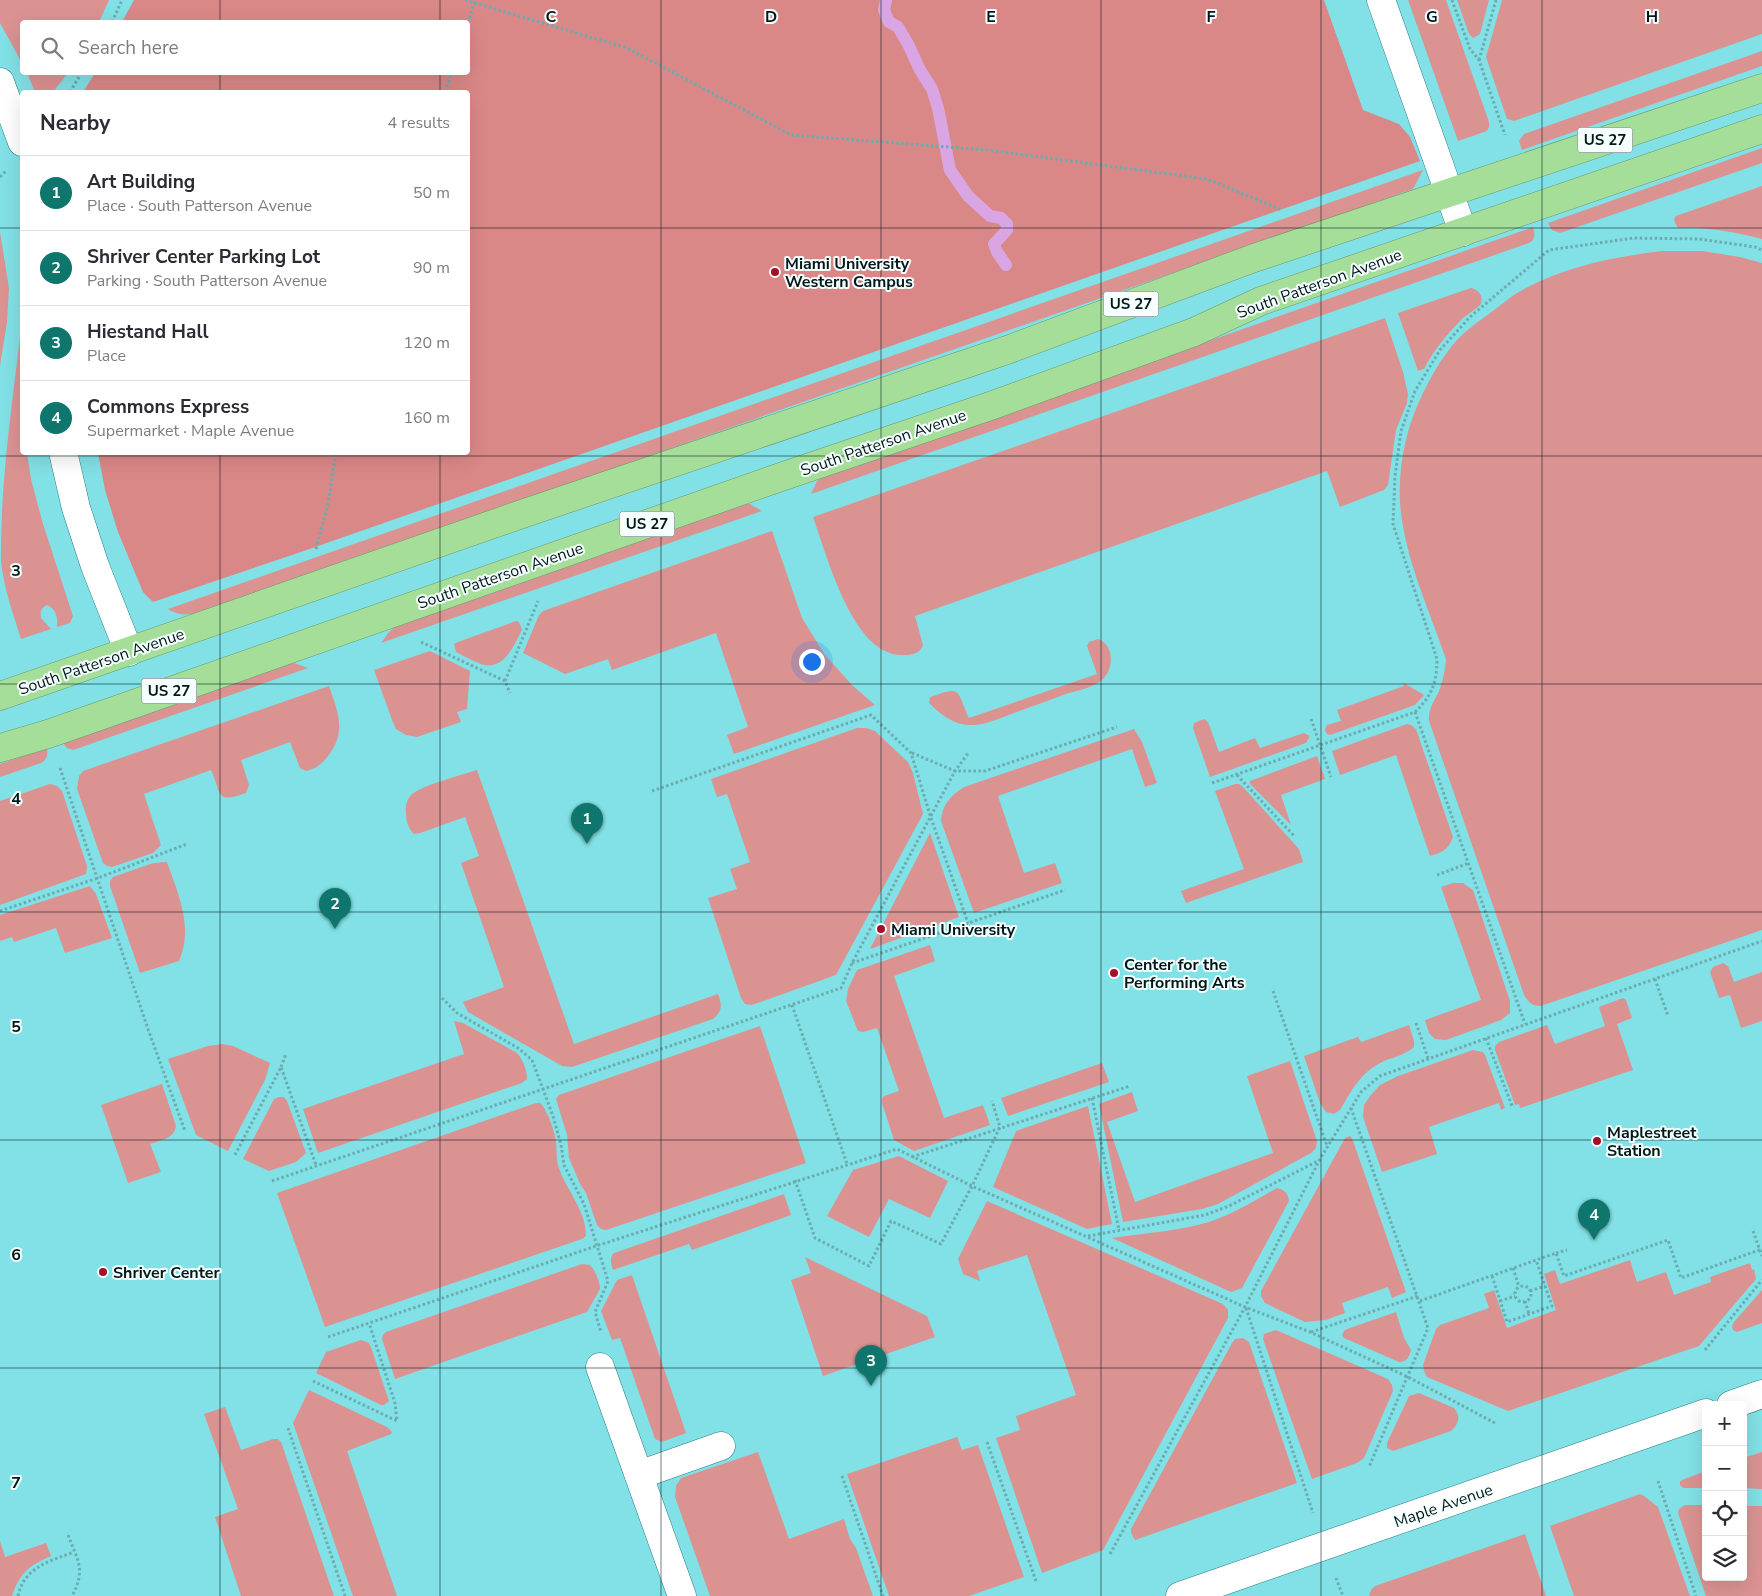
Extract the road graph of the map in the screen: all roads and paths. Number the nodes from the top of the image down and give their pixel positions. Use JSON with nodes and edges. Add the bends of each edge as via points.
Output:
{"nodes":[{"id":1,"x":122,"y":0,"type":"edge"},
{"id":2,"x":465,"y":0,"type":"edge"},
{"id":3,"x":1380,"y":0,"type":"edge"},
{"id":4,"x":1452,"y":0,"type":"edge"},
{"id":5,"x":1496,"y":0,"type":"edge"},
{"id":6,"x":475,"y":1,"type":"edge"},
{"id":7,"x":113,"y":20,"type":"edge"},
{"id":8,"x":469,"y":20,"type":"edge"},
{"id":9,"x":1479,"y":60,"type":"junction"},
{"id":10,"x":80,"y":75,"type":"edge"},
{"id":11,"x":451,"y":75,"type":"edge"},
{"id":12,"x":0,"y":82,"type":"edge"},
{"id":13,"x":1762,"y":88,"type":"edge"},
{"id":14,"x":71,"y":90,"type":"edge"},
{"id":15,"x":446,"y":90,"type":"edge"},
{"id":16,"x":1762,"y":129,"type":"edge"},
{"id":17,"x":1505,"y":134,"type":"dead end"},
{"id":18,"x":20,"y":137,"type":"edge"},
{"id":19,"x":1449,"y":192,"type":"junction"},
{"id":20,"x":1287,"y":212,"type":"dead end"},
{"id":21,"x":1464,"y":232,"type":"junction"},
{"id":22,"x":1762,"y":250,"type":"edge"},
{"id":23,"x":64,"y":455,"type":"edge"},
{"id":24,"x":336,"y":455,"type":"edge"},
{"id":25,"x":315,"y":552,"type":"dead end"},
{"id":26,"x":538,"y":600,"type":"dead end"},
{"id":27,"x":420,"y":642,"type":"dead end"},
{"id":28,"x":129,"y":652,"type":"junction"},
{"id":29,"x":505,"y":681,"type":"junction"},
{"id":30,"x":510,"y":694,"type":"dead end"},
{"id":31,"x":0,"y":696,"type":"edge"},
{"id":32,"x":1415,"y":712,"type":"junction"},
{"id":33,"x":1311,"y":719,"type":"dead end"},
{"id":34,"x":1117,"y":727,"type":"dead end"},
{"id":35,"x":1320,"y":746,"type":"junction"},
{"id":36,"x":0,"y":748,"type":"edge"},
{"id":37,"x":969,"y":752,"type":"dead end"},
{"id":38,"x":911,"y":753,"type":"junction"},
{"id":39,"x":60,"y":767,"type":"dead end"},
{"id":40,"x":955,"y":771,"type":"junction"},
{"id":41,"x":1237,"y":775,"type":"junction"},
{"id":42,"x":1331,"y":777,"type":"dead end"},
{"id":43,"x":1212,"y":783,"type":"dead end"},
{"id":44,"x":652,"y":791,"type":"dead end"},
{"id":45,"x":930,"y":815,"type":"junction"},
{"id":46,"x":1295,"y":837,"type":"dead end"},
{"id":47,"x":188,"y":844,"type":"dead end"},
{"id":48,"x":1469,"y":863,"type":"junction"},
{"id":49,"x":1437,"y":875,"type":"dead end"},
{"id":50,"x":98,"y":878,"type":"junction"},
{"id":51,"x":1065,"y":890,"type":"dead end"},
{"id":52,"x":0,"y":910,"type":"edge"},
{"id":53,"x":968,"y":922,"type":"junction"},
{"id":54,"x":1762,"y":941,"type":"edge"},
{"id":55,"x":852,"y":963,"type":"junction"},
{"id":56,"x":1655,"y":979,"type":"junction"},
{"id":57,"x":1273,"y":991,"type":"dead end"},
{"id":58,"x":442,"y":998,"type":"dead end"},
{"id":59,"x":792,"y":1005,"type":"junction"},
{"id":60,"x":1668,"y":1016,"type":"dead end"},
{"id":61,"x":1416,"y":1023,"type":"dead end"},
{"id":62,"x":1525,"y":1024,"type":"junction"},
{"id":63,"x":1486,"y":1038,"type":"junction"},
{"id":64,"x":286,"y":1054,"type":"dead end"},
{"id":65,"x":1428,"y":1058,"type":"junction"},
{"id":66,"x":281,"y":1067,"type":"junction"},
{"id":67,"x":1130,"y":1086,"type":"dead end"},
{"id":68,"x":544,"y":1089,"type":"junction"},
{"id":69,"x":1092,"y":1098,"type":"junction"},
{"id":70,"x":992,"y":1101,"type":"dead end"},
{"id":71,"x":1512,"y":1106,"type":"dead end"},
{"id":72,"x":1351,"y":1108,"type":"junction"},
{"id":73,"x":1000,"y":1127,"type":"junction"},
{"id":74,"x":185,"y":1131,"type":"dead end"},
{"id":75,"x":1328,"y":1147,"type":"junction"},
{"id":76,"x":234,"y":1155,"type":"dead end"},
{"id":77,"x":912,"y":1157,"type":"junction"},
{"id":78,"x":1320,"y":1159,"type":"junction"},
{"id":79,"x":848,"y":1164,"type":"junction"},
{"id":80,"x":316,"y":1165,"type":"junction"},
{"id":81,"x":795,"y":1180,"type":"junction"},
{"id":82,"x":272,"y":1181,"type":"dead end"},
{"id":83,"x":972,"y":1186,"type":"junction"},
{"id":84,"x":1119,"y":1230,"type":"junction"},
{"id":85,"x":1753,"y":1231,"type":"dead end"},
{"id":86,"x":1086,"y":1236,"type":"junction"},
{"id":87,"x":596,"y":1246,"type":"junction"},
{"id":88,"x":1761,"y":1249,"type":"edge"},
{"id":89,"x":1567,"y":1250,"type":"dead end"},
{"id":90,"x":1556,"y":1254,"type":"junction"},
{"id":91,"x":1762,"y":1256,"type":"edge"},
{"id":92,"x":1536,"y":1260,"type":"junction"},
{"id":93,"x":1513,"y":1268,"type":"junction"},
{"id":94,"x":1492,"y":1276,"type":"junction"},
{"id":95,"x":1762,"y":1280,"type":"edge"},
{"id":96,"x":1545,"y":1286,"type":"junction"},
{"id":97,"x":1519,"y":1287,"type":"junction"},
{"id":98,"x":1530,"y":1291,"type":"junction"},
{"id":99,"x":1418,"y":1296,"type":"junction"},
{"id":100,"x":1515,"y":1296,"type":"junction"},
{"id":101,"x":1420,"y":1301,"type":"junction"},
{"id":102,"x":1500,"y":1301,"type":"junction"},
{"id":103,"x":1525,"y":1301,"type":"junction"},
{"id":104,"x":1245,"y":1307,"type":"junction"},
{"id":105,"x":1529,"y":1314,"type":"junction"},
{"id":106,"x":369,"y":1323,"type":"junction"},
{"id":107,"x":1310,"y":1332,"type":"junction"},
{"id":108,"x":328,"y":1337,"type":"dead end"},
{"id":109,"x":1705,"y":1350,"type":"dead end"},
{"id":110,"x":600,"y":1367,"type":"joint"},
{"id":111,"x":1408,"y":1378,"type":"junction"},
{"id":112,"x":313,"y":1381,"type":"dead end"},
{"id":113,"x":1762,"y":1394,"type":"edge"},
{"id":114,"x":1742,"y":1401,"type":"edge"},
{"id":115,"x":1702,"y":1415,"type":"edge"},
{"id":116,"x":1495,"y":1423,"type":"dead end"},
{"id":117,"x":288,"y":1428,"type":"dead end"},
{"id":118,"x":987,"y":1442,"type":"dead end"},
{"id":119,"x":720,"y":1446,"type":"dead end"},
{"id":120,"x":1369,"y":1467,"type":"dead end"},
{"id":121,"x":638,"y":1475,"type":"junction"},
{"id":122,"x":842,"y":1476,"type":"dead end"},
{"id":123,"x":1658,"y":1481,"type":"dead end"},
{"id":124,"x":1305,"y":1490,"type":"dead end"},
{"id":125,"x":68,"y":1535,"type":"dead end"},
{"id":126,"x":74,"y":1552,"type":"junction"},
{"id":127,"x":1110,"y":1554,"type":"dead end"},
{"id":128,"x":1036,"y":1581,"type":"dead end"},
{"id":129,"x":18,"y":1596,"type":"edge"},
{"id":130,"x":72,"y":1596,"type":"edge"},
{"id":131,"x":345,"y":1596,"type":"edge"},
{"id":132,"x":682,"y":1596,"type":"edge"},
{"id":133,"x":882,"y":1596,"type":"edge"},
{"id":134,"x":1180,"y":1596,"type":"edge"},
{"id":135,"x":1696,"y":1596,"type":"edge"}],
"edges":[{"from":1,"to":7,"type":"path"},
{"from":2,"to":6,"type":"path"},
{"from":3,"to":19,"type":"street"},
{"from":4,"to":9,"type":"path","via":[[1470,49]]},
{"from":5,"to":9,"type":"path"},
{"from":6,"to":8,"type":"path"},
{"from":6,"to":20,"type":"path","via":[[626,48],[791,135],[986,150],[1207,178]]},
{"from":9,"to":17,"type":"path"},
{"from":10,"to":14,"type":"path"},
{"from":11,"to":15,"type":"path"},
{"from":12,"to":18,"type":"street"},
{"from":13,"to":19,"type":"highway","name":"South Patterson Avenue","number":"US 27"},
{"from":16,"to":21,"type":"highway","name":"South Patterson Avenue","number":"US 27"},
{"from":19,"to":21,"type":"street"},
{"from":19,"to":28,"type":"highway","name":"South Patterson Avenue","number":"US 27","via":[[1254,258],[1007,350],[513,517]]},
{"from":21,"to":36,"type":"highway","name":"South Patterson Avenue","number":"US 27","via":[[1261,300],[1194,332],[993,405]]},
{"from":22,"to":32,"type":"path","via":[[1699,239],[1643,238],[1549,250],[1470,317],[1440,350],[1415,391],[1401,431],[1395,476],[1393,524],[1437,659],[1437,677],[1429,696]]},
{"from":23,"to":28,"type":"street","via":[[76,508],[95,566]]},
{"from":24,"to":25,"type":"path","via":[[328,504]]},
{"from":26,"to":29,"type":"path"},
{"from":27,"to":29,"type":"path"},
{"from":28,"to":31,"type":"highway","name":"South Patterson Avenue","number":"US 27"},
{"from":29,"to":30,"type":"path"},
{"from":32,"to":35,"type":"path"},
{"from":32,"to":48,"type":"path"},
{"from":33,"to":35,"type":"path"},
{"from":34,"to":40,"type":"path","via":[[985,771]]},
{"from":35,"to":41,"type":"path"},
{"from":35,"to":42,"type":"path"},
{"from":37,"to":40,"type":"path"},
{"from":38,"to":40,"type":"path"},
{"from":38,"to":44,"type":"path","via":[[871,715]]},
{"from":38,"to":45,"type":"path"},
{"from":39,"to":50,"type":"path"},
{"from":40,"to":45,"type":"path"},
{"from":41,"to":43,"type":"path"},
{"from":41,"to":46,"type":"path"},
{"from":45,"to":53,"type":"path"},
{"from":45,"to":55,"type":"path"},
{"from":47,"to":50,"type":"path"},
{"from":48,"to":49,"type":"path"},
{"from":48,"to":62,"type":"path"},
{"from":50,"to":52,"type":"path"},
{"from":50,"to":74,"type":"path"},
{"from":51,"to":53,"type":"path"},
{"from":53,"to":55,"type":"path"},
{"from":54,"to":56,"type":"path"},
{"from":55,"to":59,"type":"path","via":[[841,988]]},
{"from":56,"to":60,"type":"path"},
{"from":56,"to":62,"type":"path"},
{"from":57,"to":75,"type":"path"},
{"from":58,"to":68,"type":"path","via":[[457,1013],[518,1048],[532,1060]]},
{"from":59,"to":68,"type":"path"},
{"from":59,"to":79,"type":"path"},
{"from":61,"to":65,"type":"path"},
{"from":62,"to":63,"type":"path"},
{"from":63,"to":65,"type":"path"},
{"from":63,"to":71,"type":"path"},
{"from":64,"to":66,"type":"path"},
{"from":65,"to":72,"type":"path","via":[[1380,1076],[1360,1092]]},
{"from":66,"to":76,"type":"path"},
{"from":66,"to":80,"type":"path"},
{"from":67,"to":69,"type":"path"},
{"from":68,"to":80,"type":"path"},
{"from":68,"to":87,"type":"path","via":[[564,1165],[584,1204]]},
{"from":69,"to":73,"type":"path"},
{"from":69,"to":84,"type":"path"},
{"from":70,"to":73,"type":"path"},
{"from":72,"to":75,"type":"path"},
{"from":72,"to":99,"type":"path"},
{"from":73,"to":77,"type":"path"},
{"from":73,"to":83,"type":"path"},
{"from":75,"to":78,"type":"path"},
{"from":77,"to":79,"type":"path","via":[[897,1149]]},
{"from":77,"to":83,"type":"path"},
{"from":78,"to":84,"type":"path","via":[[1205,1215]]},
{"from":78,"to":104,"type":"path"},
{"from":79,"to":81,"type":"path"},
{"from":80,"to":82,"type":"path"},
{"from":81,"to":83,"type":"path","via":[[815,1238],[868,1266],[891,1221],[941,1244]]},
{"from":81,"to":87,"type":"path"},
{"from":83,"to":86,"type":"path"},
{"from":84,"to":86,"type":"path"},
{"from":85,"to":88,"type":"path"},
{"from":86,"to":104,"type":"path"},
{"from":87,"to":106,"type":"path"},
{"from":87,"to":110,"type":"path","via":[[608,1281],[595,1312],[605,1342]]},
{"from":88,"to":90,"type":"path","via":[[1680,1278],[1668,1240],[1564,1276]]},
{"from":88,"to":91,"type":"path"},
{"from":89,"to":90,"type":"path"},
{"from":90,"to":92,"type":"path"},
{"from":92,"to":93,"type":"path"},
{"from":92,"to":96,"type":"path"},
{"from":93,"to":94,"type":"path"},
{"from":93,"to":97,"type":"path"},
{"from":94,"to":101,"type":"path"},
{"from":94,"to":102,"type":"path"},
{"from":95,"to":109,"type":"path"},
{"from":96,"to":98,"type":"path"},
{"from":96,"to":105,"type":"path","via":[[1552,1306]]},
{"from":97,"to":98,"type":"path","via":[[1524,1286]]},
{"from":97,"to":100,"type":"path"},
{"from":98,"to":103,"type":"path","via":[[1529,1299]]},
{"from":99,"to":101,"type":"path"},
{"from":99,"to":107,"type":"path"},
{"from":100,"to":102,"type":"path"},
{"from":100,"to":103,"type":"path"},
{"from":101,"to":111,"type":"path","via":[[1428,1328]]},
{"from":102,"to":105,"type":"path","via":[[1507,1322]]},
{"from":103,"to":105,"type":"path"},
{"from":104,"to":107,"type":"path"},
{"from":104,"to":124,"type":"path"},
{"from":104,"to":127,"type":"path"},
{"from":106,"to":108,"type":"path"},
{"from":106,"to":112,"type":"path","via":[[395,1403],[397,1421]]},
{"from":107,"to":111,"type":"path"},
{"from":110,"to":121,"type":"street"},
{"from":111,"to":116,"type":"path"},
{"from":111,"to":120,"type":"path"},
{"from":113,"to":114,"type":"street"},
{"from":115,"to":134,"type":"street","name":"Maple Avenue"},
{"from":117,"to":131,"type":"path"},
{"from":118,"to":128,"type":"path"},
{"from":119,"to":121,"type":"street"},
{"from":121,"to":132,"type":"street"},
{"from":122,"to":133,"type":"path"},
{"from":123,"to":135,"type":"path"},
{"from":125,"to":126,"type":"path"},
{"from":126,"to":129,"type":"path","via":[[41,1564],[27,1577]]},
{"from":126,"to":130,"type":"path","via":[[81,1573]]}]}
